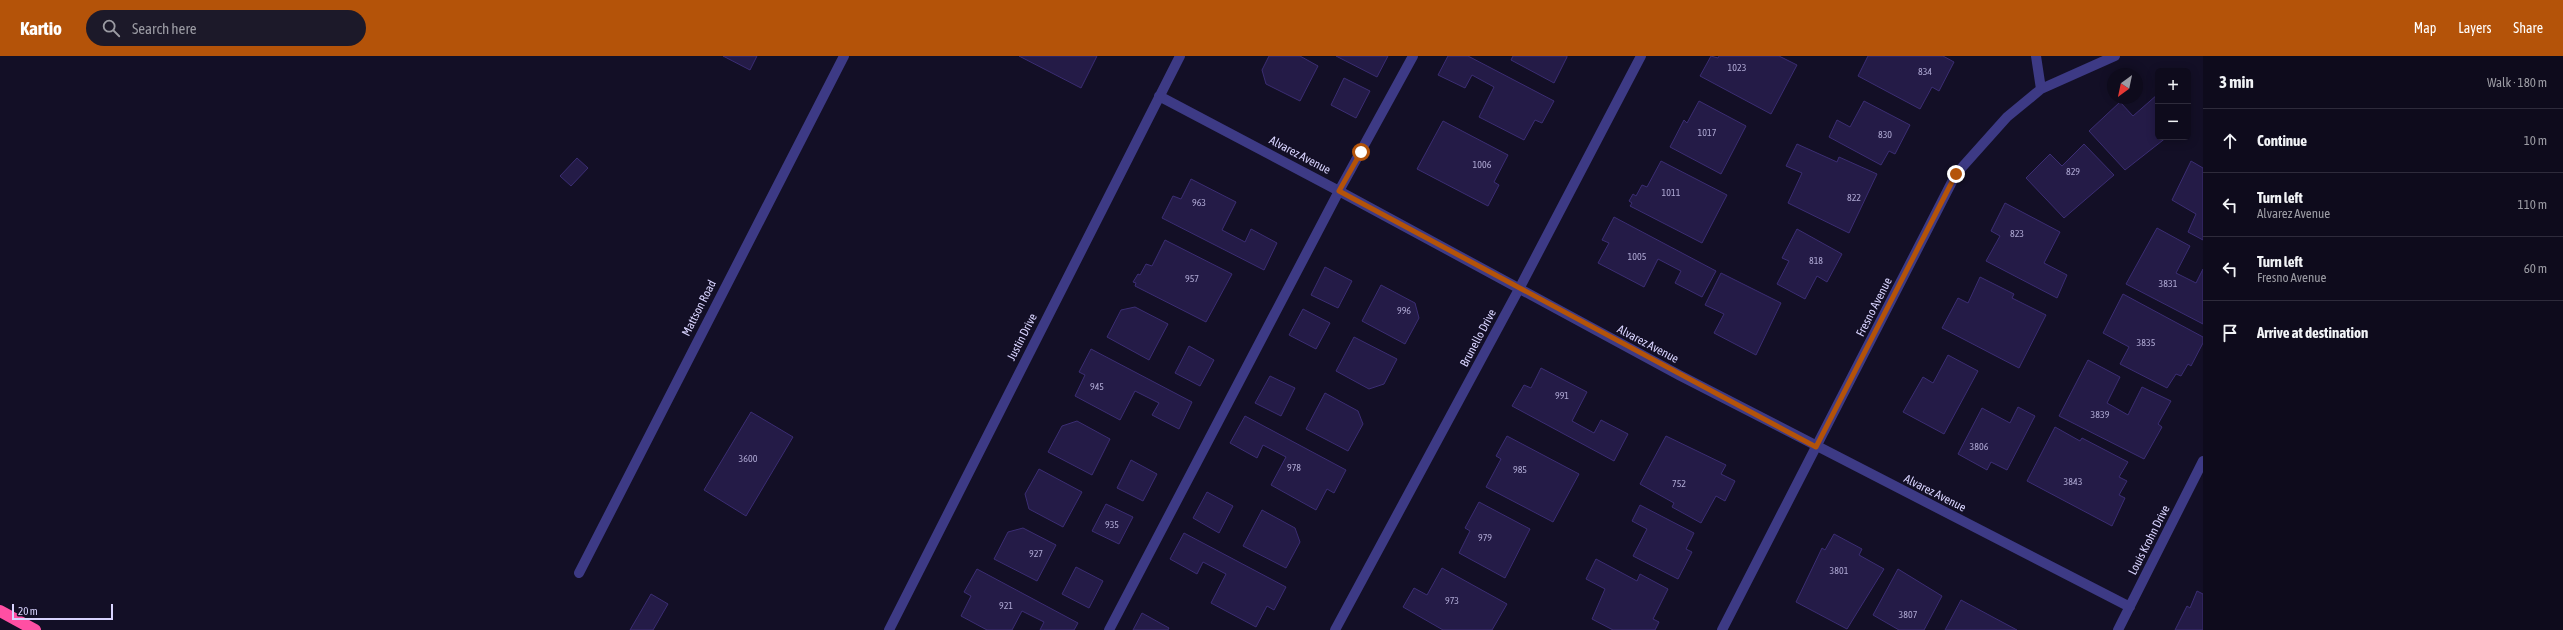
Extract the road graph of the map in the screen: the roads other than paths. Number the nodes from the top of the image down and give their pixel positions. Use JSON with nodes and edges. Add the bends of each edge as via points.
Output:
{"nodes":[{"id":1,"x":844,"y":56,"type":"edge"},
{"id":2,"x":1180,"y":56,"type":"edge"},
{"id":3,"x":1413,"y":56,"type":"edge"},
{"id":4,"x":1641,"y":56,"type":"edge"},
{"id":5,"x":2036,"y":56,"type":"edge"},
{"id":6,"x":2115,"y":56,"type":"edge"},
{"id":7,"x":2041,"y":89,"type":"junction"},
{"id":8,"x":1158,"y":96,"type":"junction"},
{"id":9,"x":1339,"y":191,"type":"junction"},
{"id":10,"x":1519,"y":289,"type":"junction"},
{"id":11,"x":1816,"y":447,"type":"junction"},
{"id":12,"x":2203,"y":460,"type":"edge"},
{"id":13,"x":579,"y":573,"type":"dead end"},
{"id":14,"x":2130,"y":607,"type":"junction"},
{"id":15,"x":0,"y":611,"type":"edge"},
{"id":16,"x":35,"y":630,"type":"edge"},
{"id":17,"x":889,"y":630,"type":"edge"},
{"id":18,"x":1109,"y":630,"type":"edge"},
{"id":19,"x":1334,"y":630,"type":"edge"},
{"id":20,"x":1722,"y":630,"type":"edge"},
{"id":21,"x":2118,"y":630,"type":"edge"}],
"edges":[{"from":1,"to":13,"type":"street","name":"Mattson Road"},
{"from":2,"to":8,"type":"street","name":"Justin Drive"},
{"from":3,"to":9,"type":"street"},
{"from":4,"to":10,"type":"street","name":"Brunello Drive"},
{"from":5,"to":7,"type":"street"},
{"from":6,"to":7,"type":"street","name":"Fresno Avenue"},
{"from":7,"to":11,"type":"street","name":"Fresno Avenue","via":[[2007,117],[1956,174]]},
{"from":8,"to":9,"type":"street","name":"Alvarez Avenue"},
{"from":8,"to":17,"type":"street","name":"Justin Drive"},
{"from":9,"to":10,"type":"street","name":"Alvarez Avenue"},
{"from":9,"to":18,"type":"street"},
{"from":10,"to":11,"type":"street","name":"Alvarez Avenue"},
{"from":10,"to":19,"type":"street","name":"Brunello Drive"},
{"from":11,"to":14,"type":"street","name":"Alvarez Avenue"},
{"from":11,"to":20,"type":"street","name":"Fresno Avenue"},
{"from":12,"to":14,"type":"street","name":"Louis Krohn Drive"},
{"from":14,"to":21,"type":"street","name":"Louis Krohn Drive"},
{"from":15,"to":16,"type":"highway"}]}
